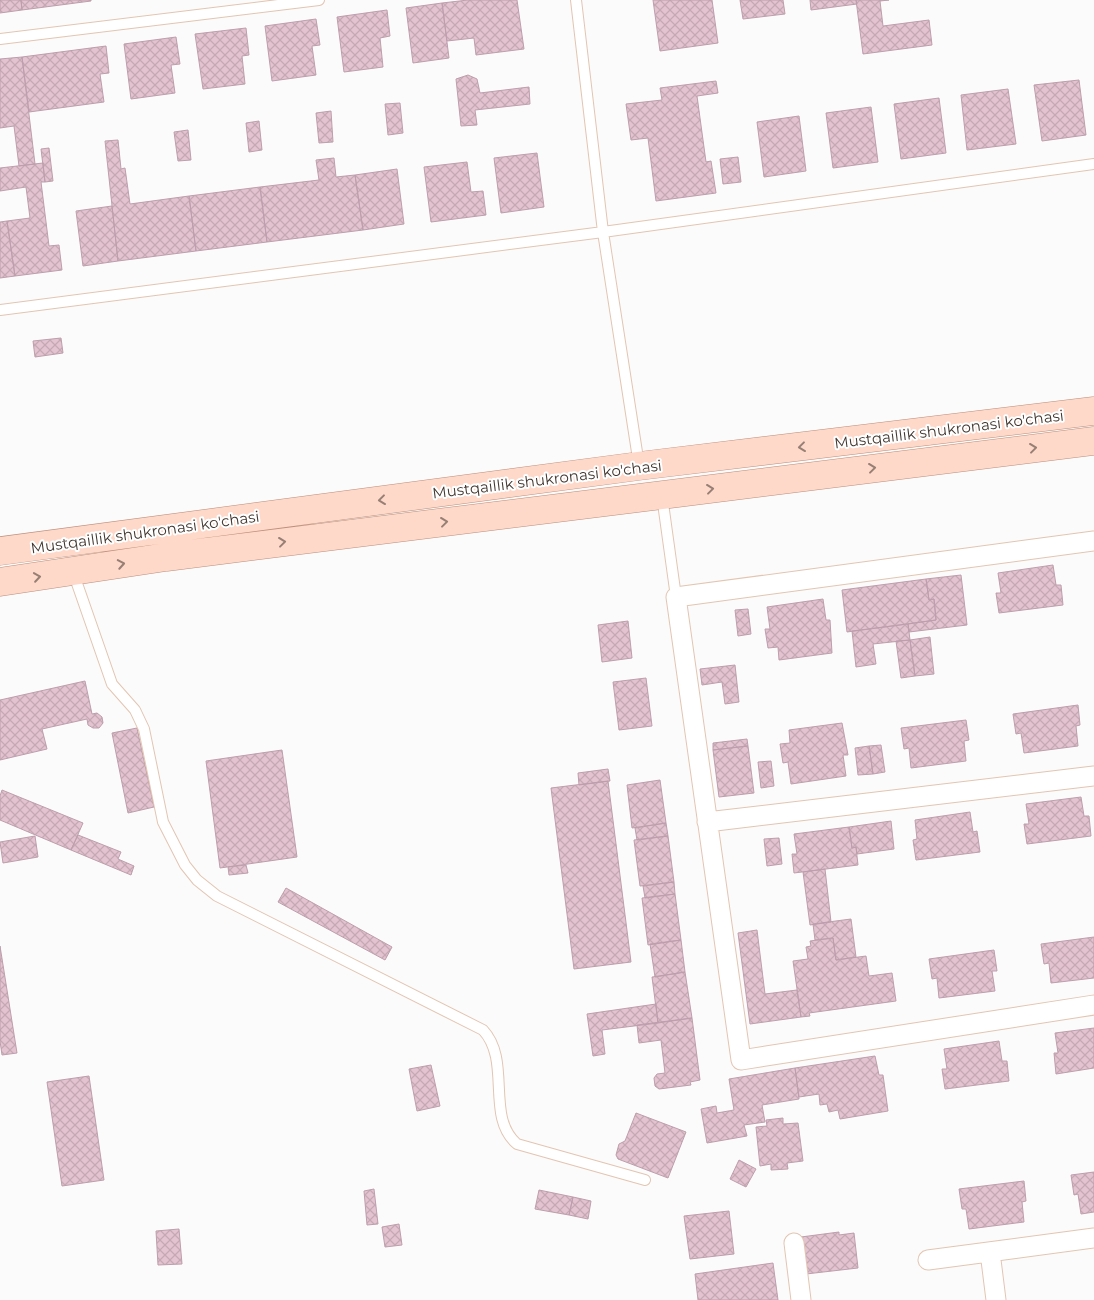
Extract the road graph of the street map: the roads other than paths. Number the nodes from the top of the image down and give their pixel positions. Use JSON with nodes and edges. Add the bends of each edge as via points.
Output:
{"nodes":[{"id":1,"x":319,"y":0,"type":"edge"},
{"id":2,"x":576,"y":0,"type":"edge"},
{"id":3,"x":0,"y":39,"type":"edge"},
{"id":4,"x":1094,"y":164,"type":"edge"},
{"id":5,"x":603,"y":232,"type":"junction"},
{"id":6,"x":0,"y":310,"type":"edge"},
{"id":7,"x":1094,"y":411,"type":"edge"},
{"id":8,"x":1094,"y":441,"type":"edge"},
{"id":9,"x":639,"y":466,"type":"junction"},
{"id":10,"x":662,"y":495,"type":"junction"},
{"id":11,"x":1094,"y":541,"type":"edge"},
{"id":12,"x":0,"y":551,"type":"edge"},
{"id":13,"x":73,"y":572,"type":"junction"},
{"id":14,"x":0,"y":582,"type":"edge"},
{"id":15,"x":676,"y":597,"type":"junction"},
{"id":16,"x":1094,"y":776,"type":"edge"},
{"id":17,"x":707,"y":822,"type":"junction"},
{"id":18,"x":1094,"y":1005,"type":"edge"},
{"id":19,"x":645,"y":1180,"type":"dead end"},
{"id":20,"x":1094,"y":1238,"type":"edge"},
{"id":21,"x":794,"y":1244,"type":"dead end"},
{"id":22,"x":990,"y":1252,"type":"junction"},
{"id":23,"x":928,"y":1260,"type":"dead end"},
{"id":24,"x":801,"y":1300,"type":"edge"},
{"id":25,"x":996,"y":1300,"type":"edge"}],
"edges":[{"from":1,"to":3,"type":"lane"},
{"from":2,"to":5,"type":"lane"},
{"from":4,"to":5,"type":"lane"},
{"from":5,"to":6,"type":"lane"},
{"from":5,"to":9,"type":"lane"},
{"from":7,"to":9,"type":"main road","name":"Mustqaillik shukronasi ko'chasi","one_way":true},
{"from":10,"to":8,"type":"main road","name":"Mustqaillik shukronasi ko'chasi","one_way":true},
{"from":9,"to":12,"type":"main road","name":"Mustqaillik shukronasi ko'chasi","one_way":true},
{"from":13,"to":10,"type":"main road","name":"Mustqaillik shukronasi ko'chasi","one_way":true,"via":[[166,557]]},
{"from":10,"to":15,"type":"lane"},
{"from":11,"to":15,"type":"street"},
{"from":14,"to":13,"type":"main road","name":"Mustqaillik shukronasi ko'chasi","one_way":true},
{"from":13,"to":19,"type":"lane","via":[[112,684],[135,710],[144,729],[164,822],[185,865],[198,880],[218,896],[483,1030],[491,1040],[497,1061],[505,1127],[510,1138],[518,1144]]},
{"from":15,"to":17,"type":"street"},
{"from":16,"to":17,"type":"street"},
{"from":17,"to":18,"type":"street","via":[[740,1060]]},
{"from":20,"to":22,"type":"street"},
{"from":21,"to":24,"type":"street"},
{"from":22,"to":23,"type":"street"},
{"from":22,"to":25,"type":"street"}]}
